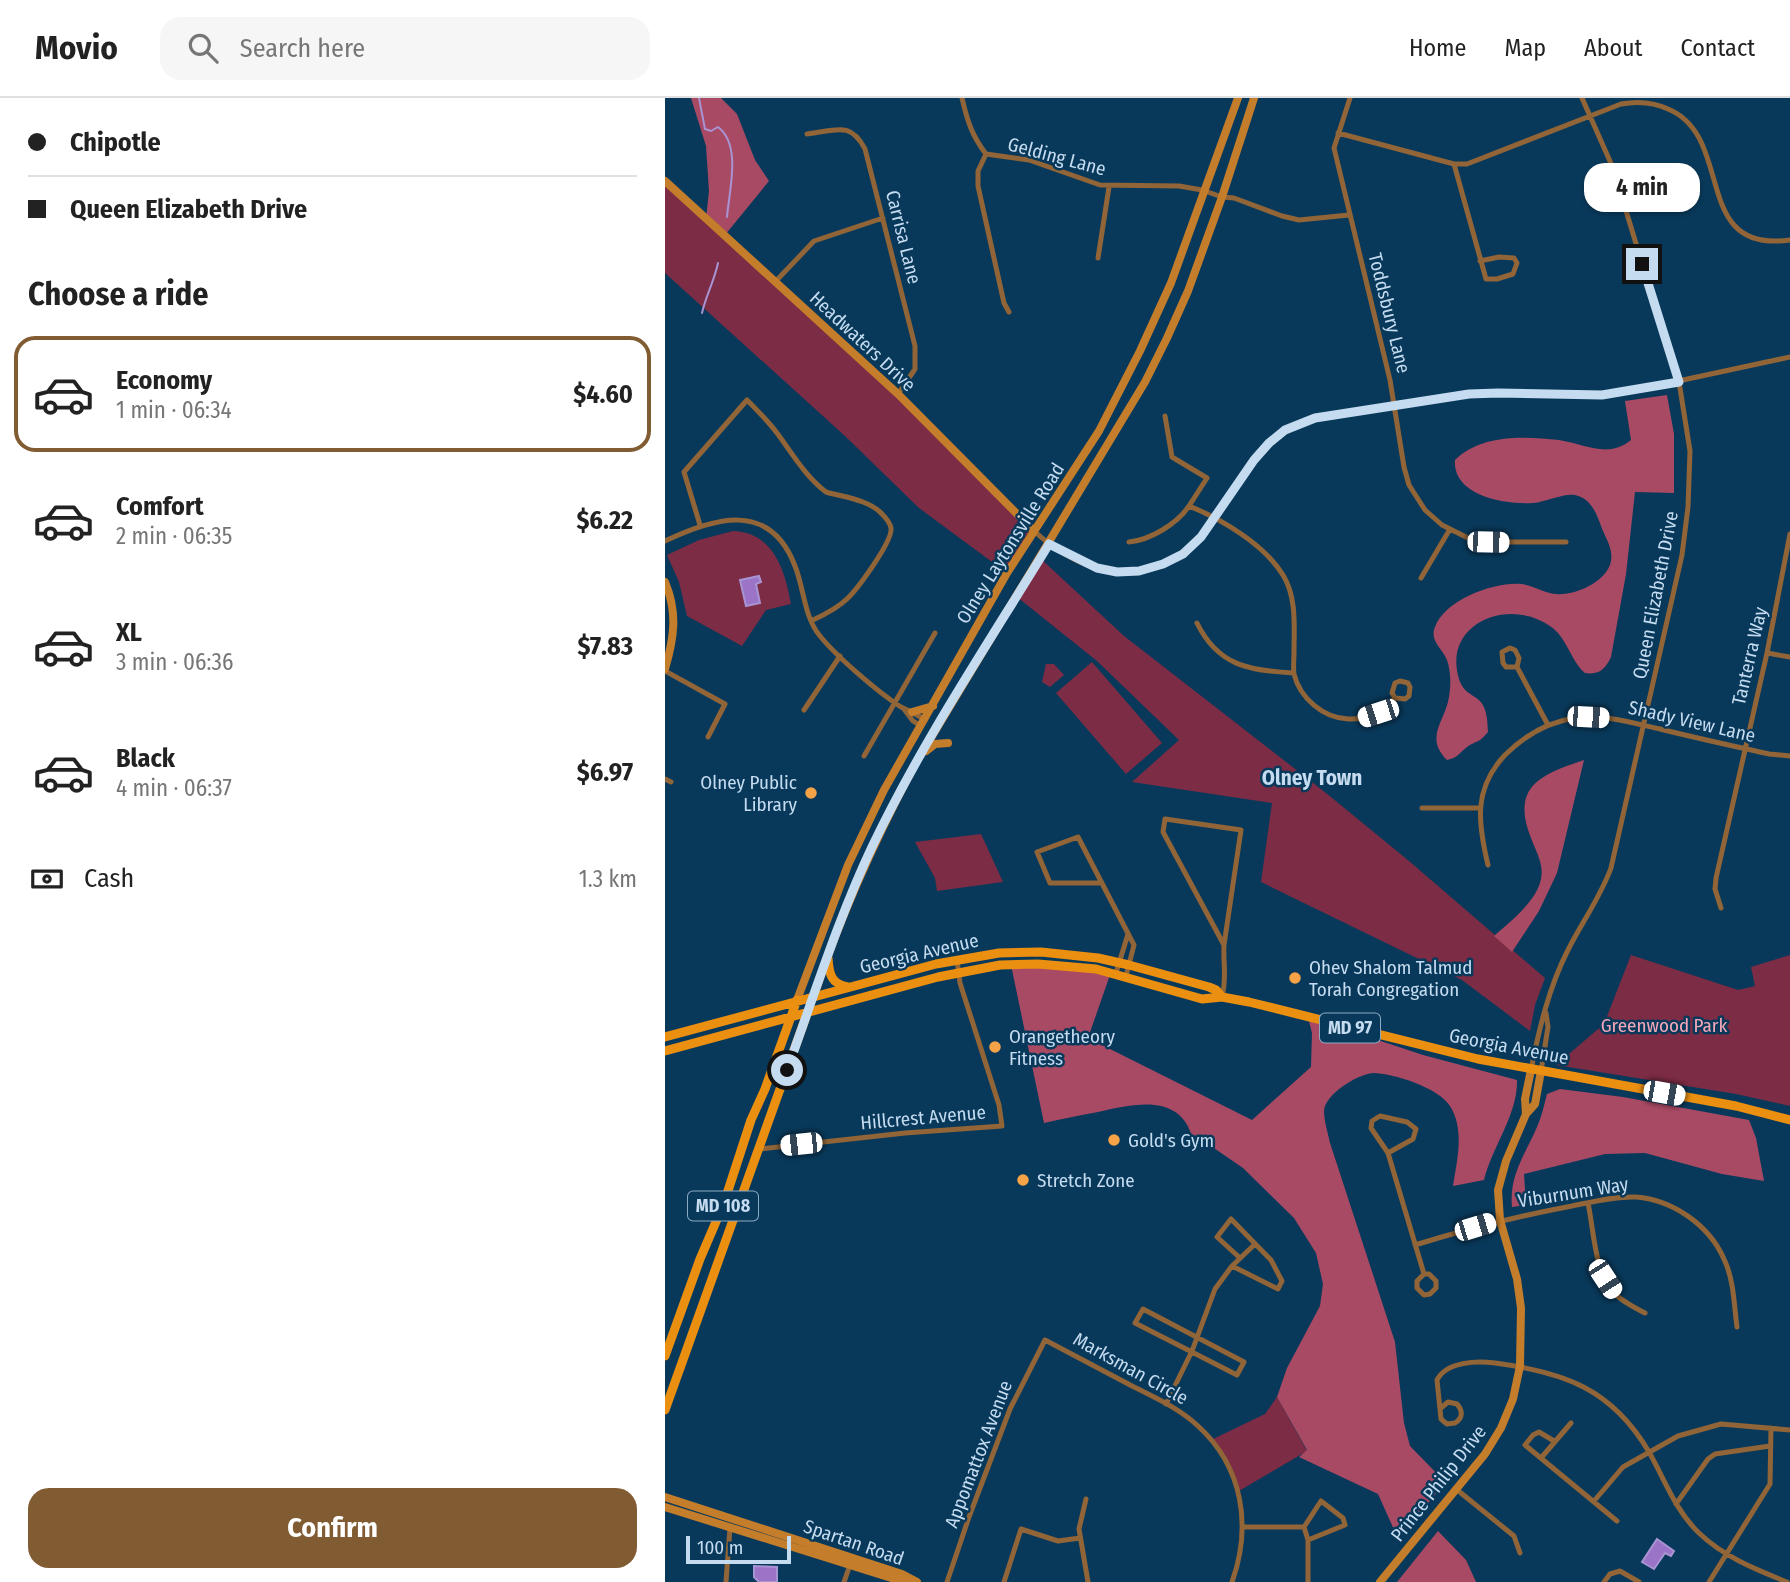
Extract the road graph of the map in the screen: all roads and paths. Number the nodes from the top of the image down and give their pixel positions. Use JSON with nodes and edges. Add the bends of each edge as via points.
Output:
{"nodes":[{"id":1,"x":962,"y":98,"type":"edge"},
{"id":2,"x":1238,"y":98,"type":"edge"},
{"id":3,"x":1254,"y":98,"type":"edge"},
{"id":4,"x":1350,"y":98,"type":"edge"},
{"id":5,"x":1582,"y":98,"type":"edge"},
{"id":6,"x":1591,"y":116,"type":"junction"},
{"id":7,"x":1338,"y":133,"type":"junction"},
{"id":8,"x":807,"y":134,"type":"dead end"},
{"id":9,"x":986,"y":154,"type":"junction"},
{"id":10,"x":1454,"y":164,"type":"junction"},
{"id":11,"x":665,"y":181,"type":"edge"},
{"id":12,"x":1109,"y":187,"type":"junction"},
{"id":13,"x":1206,"y":191,"type":"junction"},
{"id":14,"x":1222,"y":197,"type":"junction"},
{"id":15,"x":1349,"y":215,"type":"junction"},
{"id":16,"x":883,"y":218,"type":"junction"},
{"id":17,"x":1790,"y":240,"type":"edge"},
{"id":18,"x":1098,"y":258,"type":"dead end"},
{"id":19,"x":1480,"y":261,"type":"junction"},
{"id":20,"x":775,"y":282,"type":"junction"},
{"id":21,"x":1009,"y":312,"type":"dead end"},
{"id":22,"x":1790,"y":357,"type":"edge"},
{"id":23,"x":1679,"y":382,"type":"junction"},
{"id":24,"x":898,"y":394,"type":"junction"},
{"id":25,"x":1394,"y":406,"type":"junction"},
{"id":26,"x":1165,"y":416,"type":"dead end"},
{"id":27,"x":1189,"y":506,"type":"junction"},
{"id":28,"x":1215,"y":517,"type":"junction"},
{"id":29,"x":700,"y":525,"type":"junction"},
{"id":30,"x":1450,"y":530,"type":"junction"},
{"id":31,"x":1034,"y":531,"type":"junction"},
{"id":32,"x":1790,"y":534,"type":"edge"},
{"id":33,"x":665,"y":541,"type":"edge"},
{"id":34,"x":1129,"y":542,"type":"dead end"},
{"id":35,"x":1566,"y":542,"type":"dead end"},
{"id":36,"x":1049,"y":544,"type":"junction"},
{"id":37,"x":1789,"y":547,"type":"edge"},
{"id":38,"x":1422,"y":579,"type":"dead end"},
{"id":39,"x":665,"y":582,"type":"edge"},
{"id":40,"x":811,"y":621,"type":"junction"},
{"id":41,"x":1197,"y":623,"type":"dead end"},
{"id":42,"x":935,"y":633,"type":"dead end"},
{"id":43,"x":1767,"y":653,"type":"junction"},
{"id":44,"x":840,"y":656,"type":"junction"},
{"id":45,"x":1790,"y":657,"type":"edge"},
{"id":46,"x":1517,"y":667,"type":"dead end"},
{"id":47,"x":665,"y":671,"type":"edge"},
{"id":48,"x":1294,"y":673,"type":"junction"},
{"id":49,"x":1395,"y":698,"type":"dead end"},
{"id":50,"x":899,"y":705,"type":"junction"},
{"id":51,"x":933,"y":706,"type":"junction"},
{"id":52,"x":804,"y":710,"type":"dead end"},
{"id":53,"x":912,"y":712,"type":"junction"},
{"id":54,"x":923,"y":723,"type":"junction"},
{"id":55,"x":1548,"y":724,"type":"junction"},
{"id":56,"x":1644,"y":726,"type":"junction"},
{"id":57,"x":708,"y":737,"type":"dead end"},
{"id":58,"x":948,"y":743,"type":"dead end"},
{"id":59,"x":1744,"y":748,"type":"junction"},
{"id":60,"x":921,"y":755,"type":"junction"},
{"id":61,"x":864,"y":756,"type":"dead end"},
{"id":62,"x":1790,"y":756,"type":"edge"},
{"id":63,"x":1422,"y":808,"type":"dead end"},
{"id":64,"x":1480,"y":808,"type":"junction"},
{"id":65,"x":1488,"y":865,"type":"dead end"},
{"id":66,"x":1101,"y":883,"type":"junction"},
{"id":67,"x":1720,"y":908,"type":"dead end"},
{"id":68,"x":1128,"y":934,"type":"junction"},
{"id":69,"x":1224,"y":945,"type":"junction"},
{"id":70,"x":828,"y":958,"type":"junction"},
{"id":71,"x":957,"y":959,"type":"junction"},
{"id":72,"x":1124,"y":964,"type":"junction"},
{"id":73,"x":958,"y":972,"type":"junction"},
{"id":74,"x":1121,"y":975,"type":"junction"},
{"id":75,"x":850,"y":987,"type":"junction"},
{"id":76,"x":814,"y":996,"type":"junction"},
{"id":77,"x":1222,"y":997,"type":"junction"},
{"id":78,"x":797,"y":1000,"type":"junction"},
{"id":79,"x":807,"y":1013,"type":"junction"},
{"id":80,"x":791,"y":1018,"type":"junction"},
{"id":81,"x":758,"y":1027,"type":"junction"},
{"id":82,"x":665,"y":1037,"type":"edge"},
{"id":83,"x":665,"y":1051,"type":"edge"},
{"id":84,"x":778,"y":1055,"type":"junction"},
{"id":85,"x":1536,"y":1070,"type":"junction"},
{"id":86,"x":1790,"y":1120,"type":"edge"},
{"id":87,"x":759,"y":1149,"type":"junction"},
{"id":88,"x":1388,"y":1153,"type":"junction"},
{"id":89,"x":1588,"y":1203,"type":"junction"},
{"id":90,"x":1500,"y":1220,"type":"junction"},
{"id":91,"x":1255,"y":1244,"type":"junction"},
{"id":92,"x":1415,"y":1245,"type":"junction"},
{"id":93,"x":1240,"y":1258,"type":"junction"},
{"id":94,"x":1232,"y":1266,"type":"junction"},
{"id":95,"x":1424,"y":1274,"type":"dead end"},
{"id":96,"x":1645,"y":1313,"type":"dead end"},
{"id":97,"x":1737,"y":1328,"type":"dead end"},
{"id":98,"x":1198,"y":1337,"type":"junction"},
{"id":99,"x":1045,"y":1339,"type":"joint"},
{"id":100,"x":1192,"y":1351,"type":"junction"},
{"id":101,"x":665,"y":1356,"type":"edge"},
{"id":102,"x":1520,"y":1366,"type":"junction"},
{"id":103,"x":1166,"y":1404,"type":"junction"},
{"id":104,"x":1441,"y":1408,"type":"junction"},
{"id":105,"x":665,"y":1410,"type":"edge"},
{"id":106,"x":1571,"y":1423,"type":"dead end"},
{"id":107,"x":1771,"y":1428,"type":"junction"},
{"id":108,"x":1790,"y":1430,"type":"edge"},
{"id":109,"x":1554,"y":1441,"type":"junction"},
{"id":110,"x":1770,"y":1447,"type":"junction"},
{"id":111,"x":1649,"y":1452,"type":"junction"},
{"id":112,"x":1541,"y":1458,"type":"junction"},
{"id":113,"x":1456,"y":1489,"type":"junction"},
{"id":114,"x":665,"y":1497,"type":"edge"},
{"id":115,"x":1086,"y":1499,"type":"dead end"},
{"id":116,"x":1594,"y":1501,"type":"junction"},
{"id":117,"x":1677,"y":1504,"type":"junction"},
{"id":118,"x":665,"y":1507,"type":"edge"},
{"id":119,"x":1617,"y":1521,"type":"dead end"},
{"id":120,"x":1243,"y":1527,"type":"junction"},
{"id":121,"x":1304,"y":1527,"type":"junction"},
{"id":122,"x":730,"y":1528,"type":"junction"},
{"id":123,"x":1080,"y":1538,"type":"junction"},
{"id":124,"x":1308,"y":1540,"type":"junction"},
{"id":125,"x":1520,"y":1553,"type":"dead end"},
{"id":126,"x":1727,"y":1554,"type":"junction"},
{"id":127,"x":851,"y":1561,"type":"junction"},
{"id":128,"x":914,"y":1581,"type":"edge"},
{"id":129,"x":726,"y":1582,"type":"edge"},
{"id":130,"x":844,"y":1582,"type":"edge"},
{"id":131,"x":947,"y":1582,"type":"edge"},
{"id":132,"x":1004,"y":1582,"type":"edge"},
{"id":133,"x":1088,"y":1582,"type":"edge"},
{"id":134,"x":1232,"y":1582,"type":"edge"},
{"id":135,"x":1308,"y":1582,"type":"edge"},
{"id":136,"x":1380,"y":1582,"type":"edge"},
{"id":137,"x":1604,"y":1582,"type":"edge"},
{"id":138,"x":1639,"y":1582,"type":"edge"},
{"id":139,"x":1709,"y":1582,"type":"edge"},
{"id":140,"x":1787,"y":1582,"type":"edge"}],
"edges":[{"from":1,"to":9,"type":"street","name":"Gelding Lane","via":[[968,124]]},
{"from":2,"to":13,"type":"main road","name":"Olney Laytonsville Road","number":"MD 108"},
{"from":3,"to":14,"type":"main road","name":"Olney Laytonsville Road","number":"MD 108"},
{"from":4,"to":7,"type":"street","name":"Toddsbury Lane"},
{"from":5,"to":6,"type":"street","name":"Queen Elizabeth Drive"},
{"from":6,"to":10,"type":"street","via":[[1483,160]]},
{"from":6,"to":17,"type":"street","via":[[1629,103],[1673,110],[1696,131],[1733,225],[1761,242]]},
{"from":6,"to":23,"type":"street","name":"Queen Elizabeth Drive","via":[[1613,168]]},
{"from":7,"to":10,"type":"street"},
{"from":7,"to":15,"type":"street","name":"Toddsbury Lane","via":[[1334,148]]},
{"from":8,"to":16,"type":"street","name":"Carrisa Lane","via":[[842,128],[858,136]]},
{"from":9,"to":12,"type":"street","name":"Gelding Lane","via":[[1028,160]]},
{"from":9,"to":21,"type":"street","via":[[978,171],[978,186]]},
{"from":10,"to":19,"type":"street"},
{"from":11,"to":20,"type":"main road","name":"Headwaters Drive"},
{"from":12,"to":13,"type":"street","name":"Gelding Lane"},
{"from":12,"to":18,"type":"street"},
{"from":13,"to":14,"type":"street","name":"Gelding Lane"},
{"from":13,"to":31,"type":"main road","name":"Olney Laytonsville Road","number":"MD 108","via":[[1140,351],[1099,431]]},
{"from":14,"to":15,"type":"street","name":"Gelding Lane","via":[[1299,220]]},
{"from":14,"to":36,"type":"main road","name":"Olney Laytonsville Road","number":"MD 108","via":[[1167,338]]},
{"from":15,"to":25,"type":"street","name":"Toddsbury Lane"},
{"from":16,"to":20,"type":"street","via":[[814,241]]},
{"from":16,"to":24,"type":"street","name":"Carrisa Lane","via":[[917,362]]},
{"from":19,"to":19,"type":"street","via":[[1486,279],[1513,274],[1517,263],[1508,257]]},
{"from":20,"to":24,"type":"main road","name":"Headwaters Drive"},
{"from":22,"to":23,"type":"street"},
{"from":23,"to":25,"type":"street","via":[[1602,395],[1469,394]]},
{"from":23,"to":56,"type":"street","name":"Queen Elizabeth Drive","via":[[1690,451],[1688,507],[1682,555]]},
{"from":24,"to":31,"type":"main road","name":"Headwaters Drive"},
{"from":25,"to":28,"type":"street","via":[[1315,418],[1285,430],[1254,460]]},
{"from":25,"to":30,"type":"street","name":"Toddsbury Lane","via":[[1409,485],[1425,509]]},
{"from":26,"to":27,"type":"street","via":[[1172,457],[1207,478]]},
{"from":27,"to":28,"type":"street"},
{"from":27,"to":34,"type":"street","via":[[1143,541]]},
{"from":28,"to":36,"type":"street","via":[[1183,554],[1139,571],[1097,568]]},
{"from":28,"to":48,"type":"street","via":[[1262,551],[1283,576],[1294,611]]},
{"from":29,"to":33,"type":"street"},
{"from":29,"to":40,"type":"street","via":[[744,519],[773,532],[795,565]]},
{"from":29,"to":40,"type":"street","via":[[684,472],[747,400],[821,488],[870,505],[891,528],[848,599]]},
{"from":30,"to":35,"type":"street","name":"Toddsbury Lane","via":[[1488,542]]},
{"from":30,"to":38,"type":"street"},
{"from":31,"to":36,"type":"street"},
{"from":31,"to":51,"type":"main road","name":"Olney Laytonsville Road","number":"MD 108"},
{"from":32,"to":37,"type":"street","name":"Tanterra Way"},
{"from":36,"to":60,"type":"main road","name":"Olney Laytonsville Road","number":"MD 108"},
{"from":37,"to":43,"type":"street","name":"Tanterra Way"},
{"from":39,"to":47,"type":"main road","via":[[674,634]]},
{"from":40,"to":44,"type":"street"},
{"from":41,"to":48,"type":"street","via":[[1212,646],[1235,663],[1262,672]]},
{"from":42,"to":50,"type":"street"},
{"from":43,"to":45,"type":"street"},
{"from":43,"to":59,"type":"street","name":"Tanterra Way"},
{"from":44,"to":50,"type":"street"},
{"from":44,"to":52,"type":"street"},
{"from":46,"to":55,"type":"street"},
{"from":47,"to":57,"type":"street","via":[[725,704]]},
{"from":48,"to":49,"type":"street","via":[[1310,702],[1340,718],[1378,713]]},
{"from":50,"to":53,"type":"street"},
{"from":50,"to":54,"type":"street","via":[[913,721]]},
{"from":50,"to":61,"type":"street"},
{"from":51,"to":53,"type":"main road"},
{"from":51,"to":54,"type":"main road","name":"Olney Laytonsville Road","number":"MD 108"},
{"from":53,"to":54,"type":"street"},
{"from":54,"to":78,"type":"main road","name":"Olney Laytonsville Road","number":"MD 108","via":[[865,827]]},
{"from":55,"to":56,"type":"street","name":"Shady View Lane","via":[[1588,717]]},
{"from":55,"to":64,"type":"street","name":"Shady View Lane","via":[[1514,746],[1497,764],[1488,777]]},
{"from":56,"to":59,"type":"street","name":"Shady View Lane"},
{"from":56,"to":85,"type":"street","name":"Queen Elizabeth Drive","via":[[1611,868],[1556,977]]},
{"from":58,"to":60,"type":"main road","via":[[935,744]]},
{"from":59,"to":62,"type":"street","name":"Shady View Lane"},
{"from":59,"to":67,"type":"street","name":"Tanterra Way","via":[[1716,878]]},
{"from":60,"to":70,"type":"main road","name":"Olney Laytonsville Road","number":"MD 108","via":[[869,853]]},
{"from":63,"to":64,"type":"street"},
{"from":64,"to":65,"type":"street","name":"Shady View Lane"},
{"from":66,"to":66,"type":"street","via":[[1078,836],[1037,852],[1050,883]]},
{"from":66,"to":68,"type":"street"},
{"from":68,"to":72,"type":"street"},
{"from":68,"to":72,"type":"street","via":[[1134,945]]},
{"from":69,"to":69,"type":"street","via":[[1241,830],[1165,819],[1163,832]]},
{"from":69,"to":77,"type":"street","via":[[1227,976]]},
{"from":70,"to":75,"type":"main road","via":[[832,980]]},
{"from":70,"to":76,"type":"main road","name":"Olney Laytonsville Road","number":"MD 108"},
{"from":71,"to":72,"type":"main road","name":"Georgia Avenue","number":"MD 97","via":[[1037,952]]},
{"from":71,"to":73,"type":"street","name":"Hillcrest Avenue"},
{"from":71,"to":75,"type":"main road","name":"Georgia Avenue"},
{"from":72,"to":74,"type":"street"},
{"from":72,"to":74,"type":"street"},
{"from":72,"to":77,"type":"main road","name":"Georgia Avenue","number":"MD 97","via":[[1209,987]]},
{"from":73,"to":74,"type":"main road","name":"Georgia Avenue","number":"MD 97","via":[[1038,964]]},
{"from":73,"to":79,"type":"main road","name":"Georgia Avenue","number":"MD 97"},
{"from":73,"to":87,"type":"street","name":"Hillcrest Avenue","via":[[1002,1126]]},
{"from":74,"to":77,"type":"main road","name":"Georgia Avenue","number":"MD 97","via":[[1202,999]]},
{"from":75,"to":76,"type":"main road","name":"Georgia Avenue"},
{"from":76,"to":78,"type":"main road","name":"Georgia Avenue"},
{"from":76,"to":79,"type":"main road","number":"MD 108"},
{"from":77,"to":85,"type":"main road","name":"Georgia Avenue","number":"MD 97"},
{"from":78,"to":80,"type":"main road","number":"MD 108"},
{"from":78,"to":82,"type":"main road","name":"Georgia Avenue"},
{"from":79,"to":80,"type":"main road","name":"Georgia Avenue","number":"MD 97"},
{"from":79,"to":87,"type":"main road","number":"MD 108"},
{"from":80,"to":81,"type":"main road","name":"Georgia Avenue","number":"MD 97"},
{"from":80,"to":84,"type":"main road","number":"MD 108"},
{"from":81,"to":83,"type":"main road","name":"Georgia Avenue","number":"MD 97"},
{"from":81,"to":84,"type":"main road","via":[[776,1031]]},
{"from":84,"to":101,"type":"main road","number":"MD 108"},
{"from":85,"to":86,"type":"main road","name":"Georgia Avenue","number":"MD 97","via":[[1728,1104]]},
{"from":85,"to":90,"type":"main road","name":"Prince Philip Drive","via":[[1535,1104],[1526,1114],[1499,1180]]},
{"from":87,"to":105,"type":"main road","number":"MD 108"},
{"from":88,"to":88,"type":"street","via":[[1371,1128],[1380,1116],[1407,1122],[1416,1129],[1413,1139]]},
{"from":88,"to":92,"type":"street"},
{"from":89,"to":90,"type":"street","name":"Viburnum Way"},
{"from":89,"to":96,"type":"street","via":[[1605,1279],[1623,1301]]},
{"from":89,"to":97,"type":"street","name":"Viburnum Way","via":[[1634,1197],[1655,1200],[1696,1223],[1724,1259]]},
{"from":90,"to":92,"type":"street","name":"Viburnum Way"},
{"from":90,"to":102,"type":"main road","name":"Prince Philip Drive","via":[[1519,1292]]},
{"from":91,"to":93,"type":"street"},
{"from":91,"to":93,"type":"street","via":[[1231,1219],[1217,1237]]},
{"from":91,"to":94,"type":"street","via":[[1278,1270],[1282,1281],[1278,1289]]},
{"from":92,"to":95,"type":"street"},
{"from":93,"to":94,"type":"street"},
{"from":94,"to":98,"type":"street","via":[[1215,1289]]},
{"from":98,"to":100,"type":"street"},
{"from":98,"to":100,"type":"street","via":[[1244,1362],[1237,1375]]},
{"from":98,"to":100,"type":"street","via":[[1143,1308],[1135,1323]]},
{"from":99,"to":103,"type":"street","name":"Marksman Circle"},
{"from":99,"to":131,"type":"street","name":"Appomattox Avenue","via":[[1010,1409]]},
{"from":100,"to":103,"type":"street"},
{"from":102,"to":104,"type":"street","via":[[1474,1362],[1443,1372],[1437,1382]]},
{"from":102,"to":111,"type":"street","via":[[1556,1374],[1596,1393],[1629,1421]]},
{"from":102,"to":113,"type":"main road","name":"Prince Philip Drive","via":[[1501,1428]]},
{"from":103,"to":120,"type":"street","name":"Marksman Circle","via":[[1200,1428],[1221,1452],[1239,1491]]},
{"from":104,"to":104,"type":"street","via":[[1447,1424],[1461,1418],[1457,1404],[1448,1402]]},
{"from":106,"to":109,"type":"street"},
{"from":107,"to":108,"type":"street"},
{"from":107,"to":110,"type":"street"},
{"from":107,"to":111,"type":"street","via":[[1706,1427]]},
{"from":109,"to":112,"type":"street"},
{"from":109,"to":112,"type":"street","via":[[1539,1432],[1528,1439],[1524,1445]]},
{"from":110,"to":117,"type":"street","via":[[1714,1454]]},
{"from":110,"to":126,"type":"street","via":[[1771,1478]]},
{"from":111,"to":116,"type":"street","via":[[1623,1467]]},
{"from":111,"to":117,"type":"street"},
{"from":112,"to":116,"type":"street"},
{"from":113,"to":125,"type":"street","via":[[1514,1536]]},
{"from":113,"to":136,"type":"main road","name":"Prince Philip Drive"},
{"from":114,"to":127,"type":"main road","name":"Spartan Road"},
{"from":115,"to":123,"type":"street"},
{"from":116,"to":119,"type":"street"},
{"from":117,"to":126,"type":"street","via":[[1696,1531]]},
{"from":118,"to":122,"type":"main road","name":"Spartan Road"},
{"from":120,"to":121,"type":"street"},
{"from":120,"to":134,"type":"street","name":"Marksman Circle"},
{"from":121,"to":124,"type":"street"},
{"from":121,"to":124,"type":"street","via":[[1321,1501],[1343,1518],[1345,1525]]},
{"from":122,"to":127,"type":"main road","name":"Spartan Road"},
{"from":122,"to":129,"type":"street"},
{"from":123,"to":132,"type":"street","via":[[1058,1541],[1021,1530]]},
{"from":123,"to":133,"type":"street"},
{"from":124,"to":135,"type":"street"},
{"from":126,"to":139,"type":"street"},
{"from":126,"to":140,"type":"street"},
{"from":127,"to":128,"type":"main road","name":"Spartan Road"},
{"from":127,"to":130,"type":"street"},
{"from":137,"to":138,"type":"street","via":[[1620,1571]]}]}
